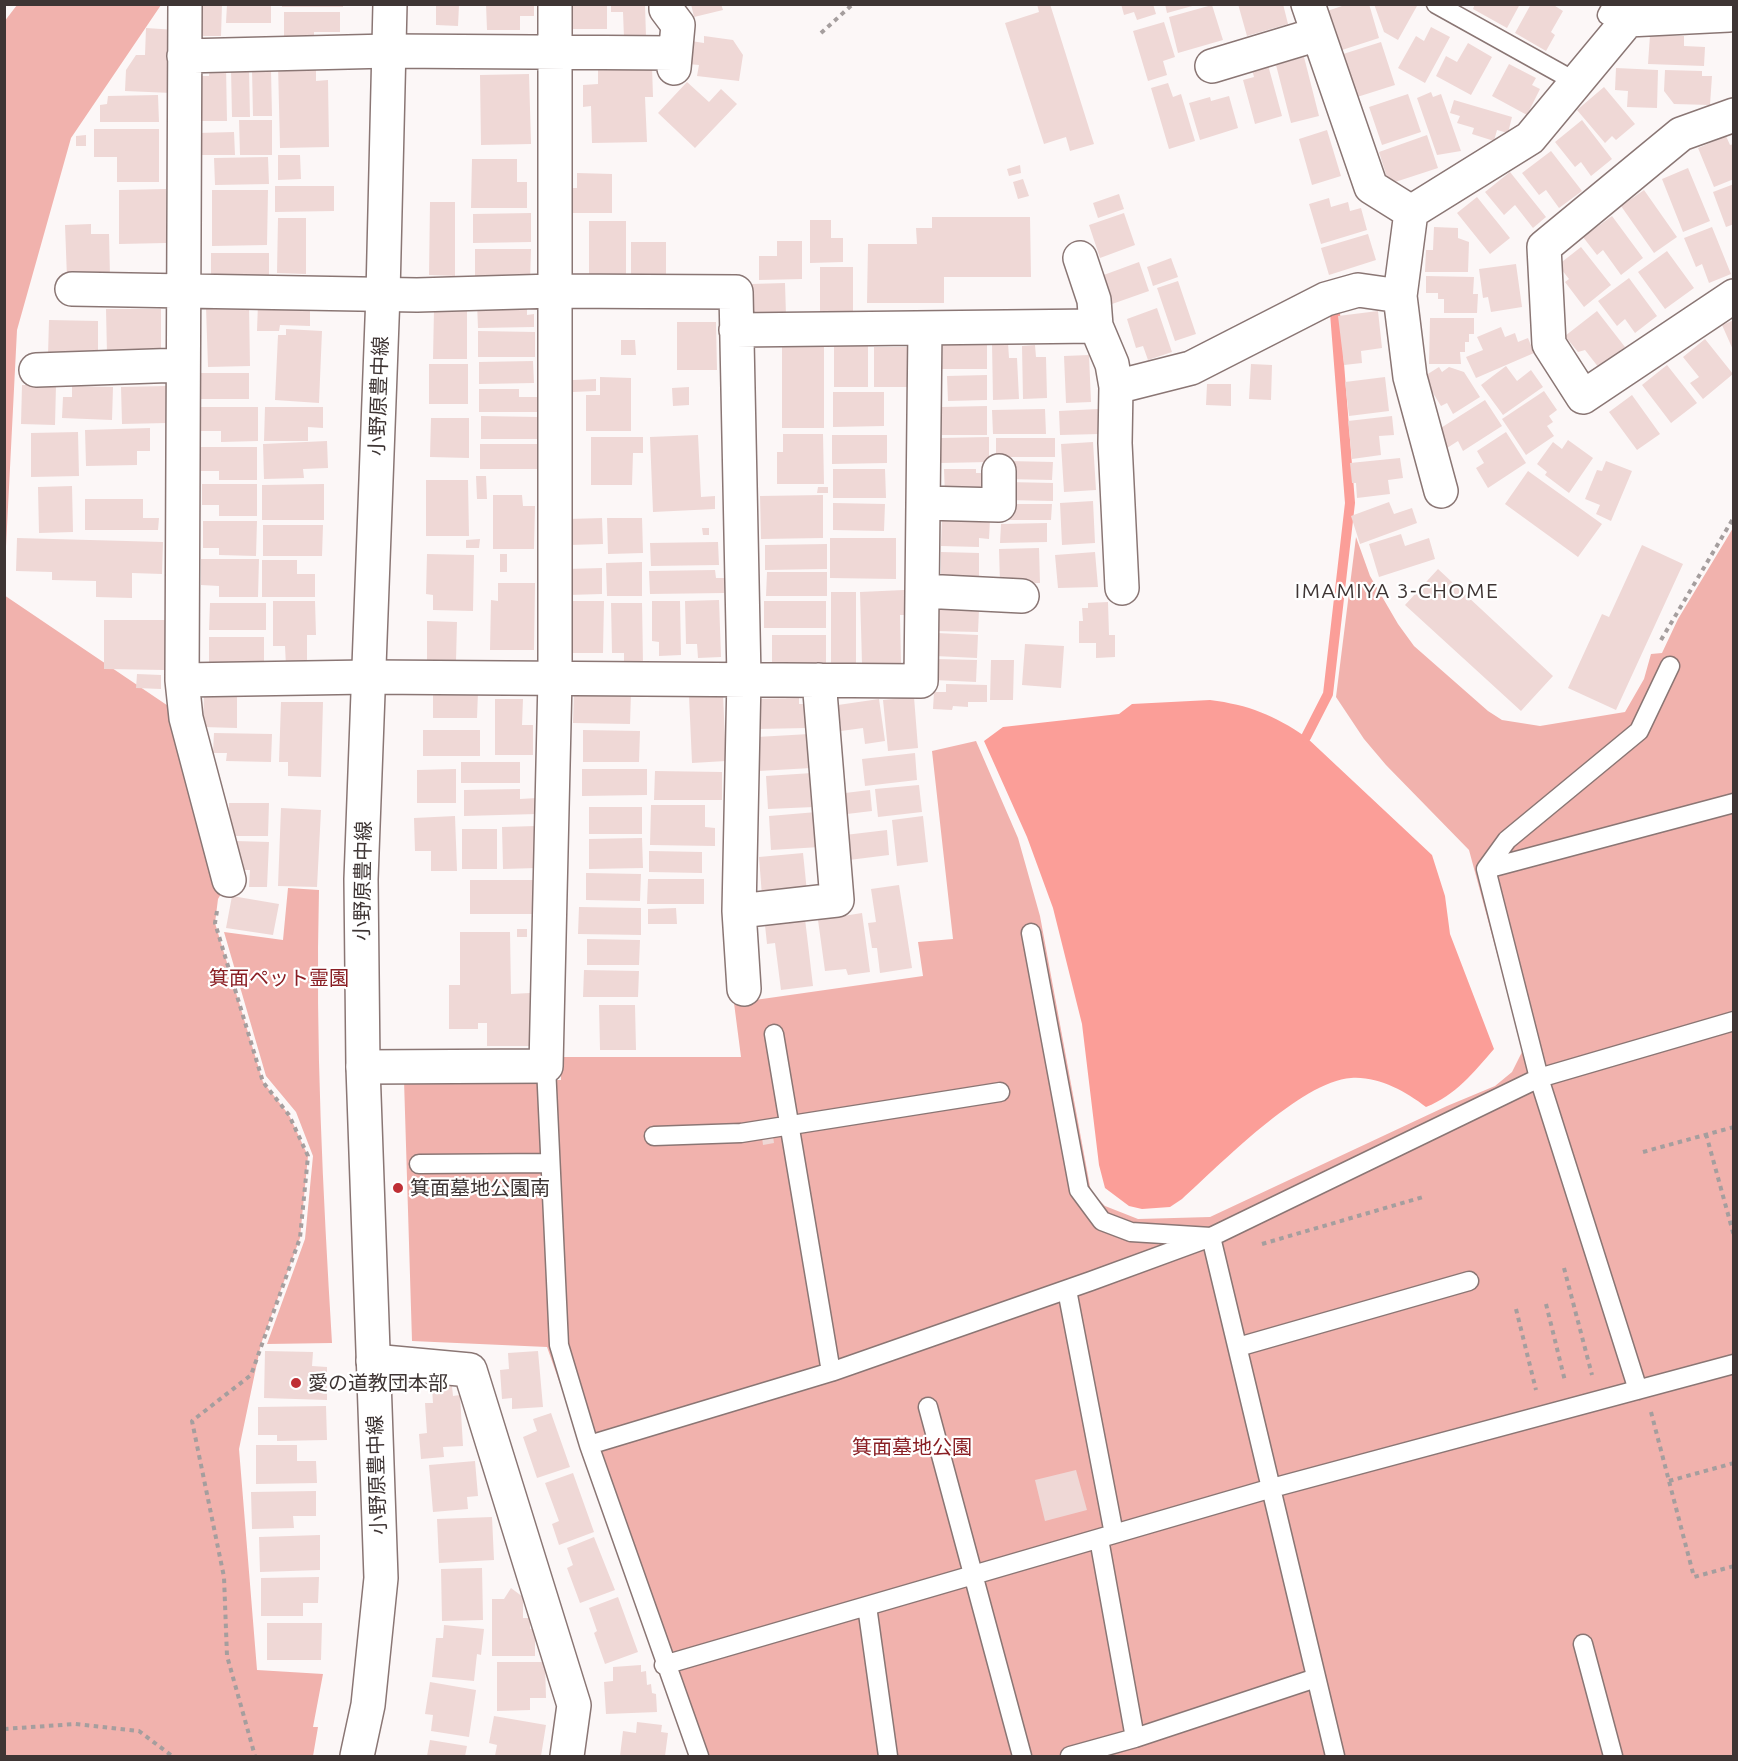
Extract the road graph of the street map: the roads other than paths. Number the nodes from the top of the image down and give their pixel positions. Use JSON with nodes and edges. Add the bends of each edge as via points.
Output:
{"nodes":[{"id":1,"x":185,"y":4,"type":"edge"},
{"id":2,"x":390,"y":4,"type":"edge"},
{"id":3,"x":555,"y":4,"type":"edge"},
{"id":4,"x":666,"y":4,"type":"edge"},
{"id":5,"x":1436,"y":4,"type":"edge"},
{"id":6,"x":1621,"y":12,"type":"edge"},
{"id":7,"x":1313,"y":20,"type":"edge"},
{"id":8,"x":1732,"y":21,"type":"edge"},
{"id":9,"x":389,"y":51,"type":"junction"},
{"id":10,"x":554,"y":52,"type":"junction"},
{"id":11,"x":184,"y":56,"type":"junction"},
{"id":12,"x":1212,"y":66,"type":"dead end"},
{"id":13,"x":1576,"y":82,"type":"junction"},
{"id":14,"x":1734,"y":115,"type":"edge"},
{"id":15,"x":1411,"y":212,"type":"junction"},
{"id":16,"x":1080,"y":258,"type":"dead end"},
{"id":17,"x":72,"y":289,"type":"dead end"},
{"id":18,"x":183,"y":291,"type":"junction"},
{"id":19,"x":554,"y":291,"type":"junction"},
{"id":20,"x":383,"y":294,"type":"junction"},
{"id":21,"x":1400,"y":296,"type":"junction"},
{"id":22,"x":1734,"y":296,"type":"edge"},
{"id":23,"x":1096,"y":326,"type":"junction"},
{"id":24,"x":925,"y":329,"type":"junction"},
{"id":25,"x":736,"y":330,"type":"junction"},
{"id":26,"x":183,"y":365,"type":"junction"},
{"id":27,"x":36,"y":370,"type":"dead end"},
{"id":28,"x":1116,"y":387,"type":"junction"},
{"id":29,"x":999,"y":471,"type":"dead end"},
{"id":30,"x":1441,"y":491,"type":"dead end"},
{"id":31,"x":924,"y":503,"type":"junction"},
{"id":32,"x":1122,"y":588,"type":"dead end"},
{"id":33,"x":922,"y":591,"type":"junction"},
{"id":34,"x":1022,"y":596,"type":"dead end"},
{"id":35,"x":1670,"y":666,"type":"road end"},
{"id":36,"x":368,"y":677,"type":"junction"},
{"id":37,"x":744,"y":678,"type":"junction"},
{"id":38,"x":555,"y":679,"type":"junction"},
{"id":39,"x":182,"y":680,"type":"junction"},
{"id":40,"x":819,"y":680,"type":"junction"},
{"id":41,"x":1734,"y":803,"type":"edge"},
{"id":42,"x":1486,"y":869,"type":"junction"},
{"id":43,"x":229,"y":880,"type":"road end"},
{"id":44,"x":739,"y":911,"type":"junction"},
{"id":45,"x":1031,"y":933,"type":"dead end"},
{"id":46,"x":744,"y":989,"type":"dead end"},
{"id":47,"x":1734,"y":1021,"type":"edge"},
{"id":48,"x":774,"y":1034,"type":"dead end"},
{"id":49,"x":546,"y":1066,"type":"junction"},
{"id":50,"x":363,"y":1067,"type":"junction"},
{"id":51,"x":1539,"y":1078,"type":"junction"},
{"id":52,"x":1000,"y":1092,"type":"dead end"},
{"id":53,"x":789,"y":1126,"type":"junction"},
{"id":54,"x":654,"y":1136,"type":"dead end"},
{"id":55,"x":550,"y":1163,"type":"junction"},
{"id":56,"x":419,"y":1164,"type":"dead end"},
{"id":57,"x":1211,"y":1237,"type":"junction"},
{"id":58,"x":1469,"y":1281,"type":"dead end"},
{"id":59,"x":1067,"y":1290,"type":"junction"},
{"id":60,"x":1238,"y":1347,"type":"junction"},
{"id":61,"x":373,"y":1361,"type":"junction"},
{"id":62,"x":1734,"y":1364,"type":"edge"},
{"id":63,"x":831,"y":1372,"type":"junction"},
{"id":64,"x":1641,"y":1389,"type":"junction"},
{"id":65,"x":928,"y":1407,"type":"dead end"},
{"id":66,"x":589,"y":1445,"type":"junction"},
{"id":67,"x":1272,"y":1488,"type":"junction"},
{"id":68,"x":1106,"y":1536,"type":"junction"},
{"id":69,"x":972,"y":1576,"type":"junction"},
{"id":70,"x":867,"y":1606,"type":"junction"},
{"id":71,"x":1583,"y":1644,"type":"dead end"},
{"id":72,"x":664,"y":1665,"type":"junction"},
{"id":73,"x":1316,"y":1678,"type":"junction"},
{"id":74,"x":1135,"y":1738,"type":"junction"},
{"id":75,"x":357,"y":1756,"type":"edge"},
{"id":76,"x":567,"y":1756,"type":"edge"},
{"id":77,"x":699,"y":1756,"type":"edge"},
{"id":78,"x":888,"y":1756,"type":"edge"},
{"id":79,"x":1022,"y":1756,"type":"edge"},
{"id":80,"x":1070,"y":1756,"type":"edge"},
{"id":81,"x":1335,"y":1756,"type":"edge"},
{"id":82,"x":1613,"y":1756,"type":"edge"}],
"edges":[{"from":1,"to":11,"type":"street"},
{"from":2,"to":9,"type":"street","name":"小野原豊中線"},
{"from":3,"to":10,"type":"street"},
{"from":4,"to":10,"type":"street","via":[[678,25],[675,61]]},
{"from":5,"to":13,"type":"lane"},
{"from":6,"to":8,"type":"street"},
{"from":6,"to":13,"type":"street"},
{"from":7,"to":12,"type":"street"},
{"from":7,"to":15,"type":"street","via":[[1371,187]]},
{"from":9,"to":10,"type":"street"},
{"from":9,"to":11,"type":"street"},
{"from":9,"to":20,"type":"street","name":"小野原豊中線"},
{"from":10,"to":19,"type":"street"},
{"from":11,"to":18,"type":"street"},
{"from":13,"to":15,"type":"street","via":[[1530,138]]},
{"from":14,"to":22,"type":"street","via":[[1681,134],[1544,247],[1549,344],[1582,397]]},
{"from":15,"to":21,"type":"street"},
{"from":16,"to":23,"type":"street","via":[[1094,300]]},
{"from":17,"to":18,"type":"street"},
{"from":18,"to":20,"type":"street"},
{"from":18,"to":26,"type":"street"},
{"from":19,"to":20,"type":"street"},
{"from":19,"to":25,"type":"street","via":[[736,292]]},
{"from":19,"to":38,"type":"street"},
{"from":20,"to":36,"type":"street","name":"小野原豊中線"},
{"from":21,"to":28,"type":"street","via":[[1358,290],[1326,299],[1191,368]]},
{"from":21,"to":30,"type":"street","via":[[1410,376]]},
{"from":23,"to":24,"type":"street"},
{"from":23,"to":28,"type":"street","via":[[1112,364]]},
{"from":24,"to":25,"type":"street"},
{"from":24,"to":31,"type":"street"},
{"from":25,"to":37,"type":"street"},
{"from":26,"to":27,"type":"street"},
{"from":26,"to":39,"type":"street"},
{"from":28,"to":32,"type":"street"},
{"from":29,"to":31,"type":"street","via":[[999,505]]},
{"from":31,"to":33,"type":"street"},
{"from":33,"to":34,"type":"street"},
{"from":33,"to":40,"type":"street","via":[[921,681]]},
{"from":35,"to":42,"type":"lane","via":[[1639,731],[1507,840]]},
{"from":36,"to":38,"type":"street"},
{"from":36,"to":39,"type":"street"},
{"from":36,"to":50,"type":"street","name":"小野原豊中線","via":[[361,879]]},
{"from":37,"to":38,"type":"street"},
{"from":37,"to":40,"type":"street"},
{"from":37,"to":44,"type":"street"},
{"from":38,"to":49,"type":"street"},
{"from":39,"to":43,"type":"street","via":[[186,718]]},
{"from":40,"to":44,"type":"street","via":[[837,900]]},
{"from":41,"to":42,"type":"lane"},
{"from":42,"to":51,"type":"lane"},
{"from":44,"to":46,"type":"street"},
{"from":45,"to":57,"type":"lane","via":[[1079,1190],[1102,1221],[1131,1232]]},
{"from":47,"to":51,"type":"lane"},
{"from":48,"to":53,"type":"lane"},
{"from":49,"to":50,"type":"street"},
{"from":49,"to":55,"type":"lane"},
{"from":50,"to":61,"type":"street","name":"小野原豊中線"},
{"from":51,"to":57,"type":"lane"},
{"from":51,"to":64,"type":"lane"},
{"from":52,"to":53,"type":"lane"},
{"from":53,"to":54,"type":"lane","via":[[741,1133]]},
{"from":53,"to":63,"type":"lane"},
{"from":55,"to":56,"type":"lane"},
{"from":55,"to":66,"type":"lane","via":[[559,1345]]},
{"from":57,"to":59,"type":"lane"},
{"from":57,"to":60,"type":"lane"},
{"from":58,"to":60,"type":"lane"},
{"from":59,"to":63,"type":"lane"},
{"from":59,"to":68,"type":"lane"},
{"from":60,"to":67,"type":"lane"},
{"from":61,"to":75,"type":"street","name":"小野原豊中線","via":[[381,1578],[368,1705]]},
{"from":61,"to":76,"type":"street","via":[[470,1370],[574,1705]]},
{"from":62,"to":64,"type":"lane"},
{"from":63,"to":66,"type":"lane"},
{"from":64,"to":67,"type":"lane"},
{"from":65,"to":69,"type":"lane"},
{"from":66,"to":72,"type":"lane"},
{"from":67,"to":68,"type":"lane"},
{"from":67,"to":73,"type":"lane"},
{"from":68,"to":69,"type":"lane"},
{"from":68,"to":74,"type":"lane"},
{"from":69,"to":70,"type":"lane"},
{"from":69,"to":79,"type":"lane"},
{"from":70,"to":72,"type":"lane"},
{"from":70,"to":78,"type":"lane"},
{"from":71,"to":82,"type":"lane"},
{"from":72,"to":77,"type":"lane"},
{"from":73,"to":74,"type":"lane"},
{"from":73,"to":81,"type":"lane"},
{"from":74,"to":80,"type":"lane"}]}
